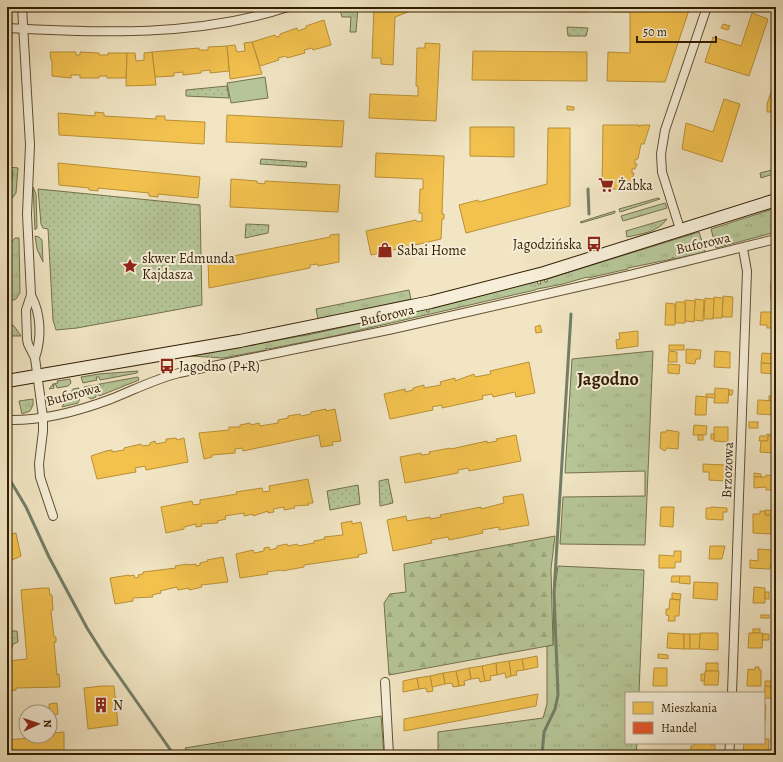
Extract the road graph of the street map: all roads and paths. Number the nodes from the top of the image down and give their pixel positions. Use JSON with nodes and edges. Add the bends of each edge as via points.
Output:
{"nodes":[{"id":1,"x":22,"y":7,"type":"edge"},
{"id":2,"x":288,"y":7,"type":"edge"},
{"id":3,"x":707,"y":7,"type":"edge"},
{"id":4,"x":7,"y":28,"type":"edge"},
{"id":5,"x":24,"y":29,"type":"junction"},
{"id":6,"x":776,"y":200,"type":"edge"},
{"id":7,"x":680,"y":229,"type":"junction"},
{"id":8,"x":776,"y":239,"type":"edge"},
{"id":9,"x":743,"y":248,"type":"junction"},
{"id":10,"x":31,"y":295,"type":"junction"},
{"id":11,"x":35,"y":358,"type":"junction"},
{"id":12,"x":37,"y":376,"type":"junction"},
{"id":13,"x":7,"y":381,"type":"edge"},
{"id":14,"x":43,"y":417,"type":"junction"},
{"id":15,"x":7,"y":420,"type":"edge"},
{"id":16,"x":53,"y":516,"type":"dead end"},
{"id":17,"x":385,"y":682,"type":"dead end"},
{"id":18,"x":732,"y":692,"type":"edge"},
{"id":19,"x":730,"y":744,"type":"edge"},
{"id":20,"x":389,"y":755,"type":"edge"},
{"id":21,"x":729,"y":755,"type":"edge"}],
"edges":[{"from":1,"to":5,"type":"street"},
{"from":2,"to":5,"type":"street","via":[[235,20],[179,28],[96,32]]},
{"from":3,"to":7,"type":"street","via":[[662,142],[660,158]]},
{"from":4,"to":5,"type":"street"},
{"from":5,"to":10,"type":"street","via":[[30,145],[27,221]]},
{"from":6,"to":7,"type":"main road","name":"Buforowa"},
{"from":7,"to":12,"type":"main road","name":"Buforowa","via":[[544,273],[423,303],[240,341]]},
{"from":8,"to":9,"type":"street","name":"Buforowa"},
{"from":9,"to":14,"type":"street","name":"Buforowa","via":[[374,333],[179,373],[145,383],[85,407]]},
{"from":9,"to":18,"type":"street","name":"Brzozowa","via":[[748,271]]},
{"from":10,"to":11,"type":"street","via":[[37,307],[40,343]]},
{"from":10,"to":11,"type":"street","via":[[26,310],[27,339]]},
{"from":11,"to":12,"type":"street"},
{"from":12,"to":13,"type":"main road","name":"Buforowa"},
{"from":12,"to":14,"type":"street"},
{"from":14,"to":15,"type":"street","name":"Buforowa"},
{"from":14,"to":16,"type":"street","via":[[40,477]]},
{"from":17,"to":20,"type":"street"},
{"from":19,"to":21,"type":"street"}]}
